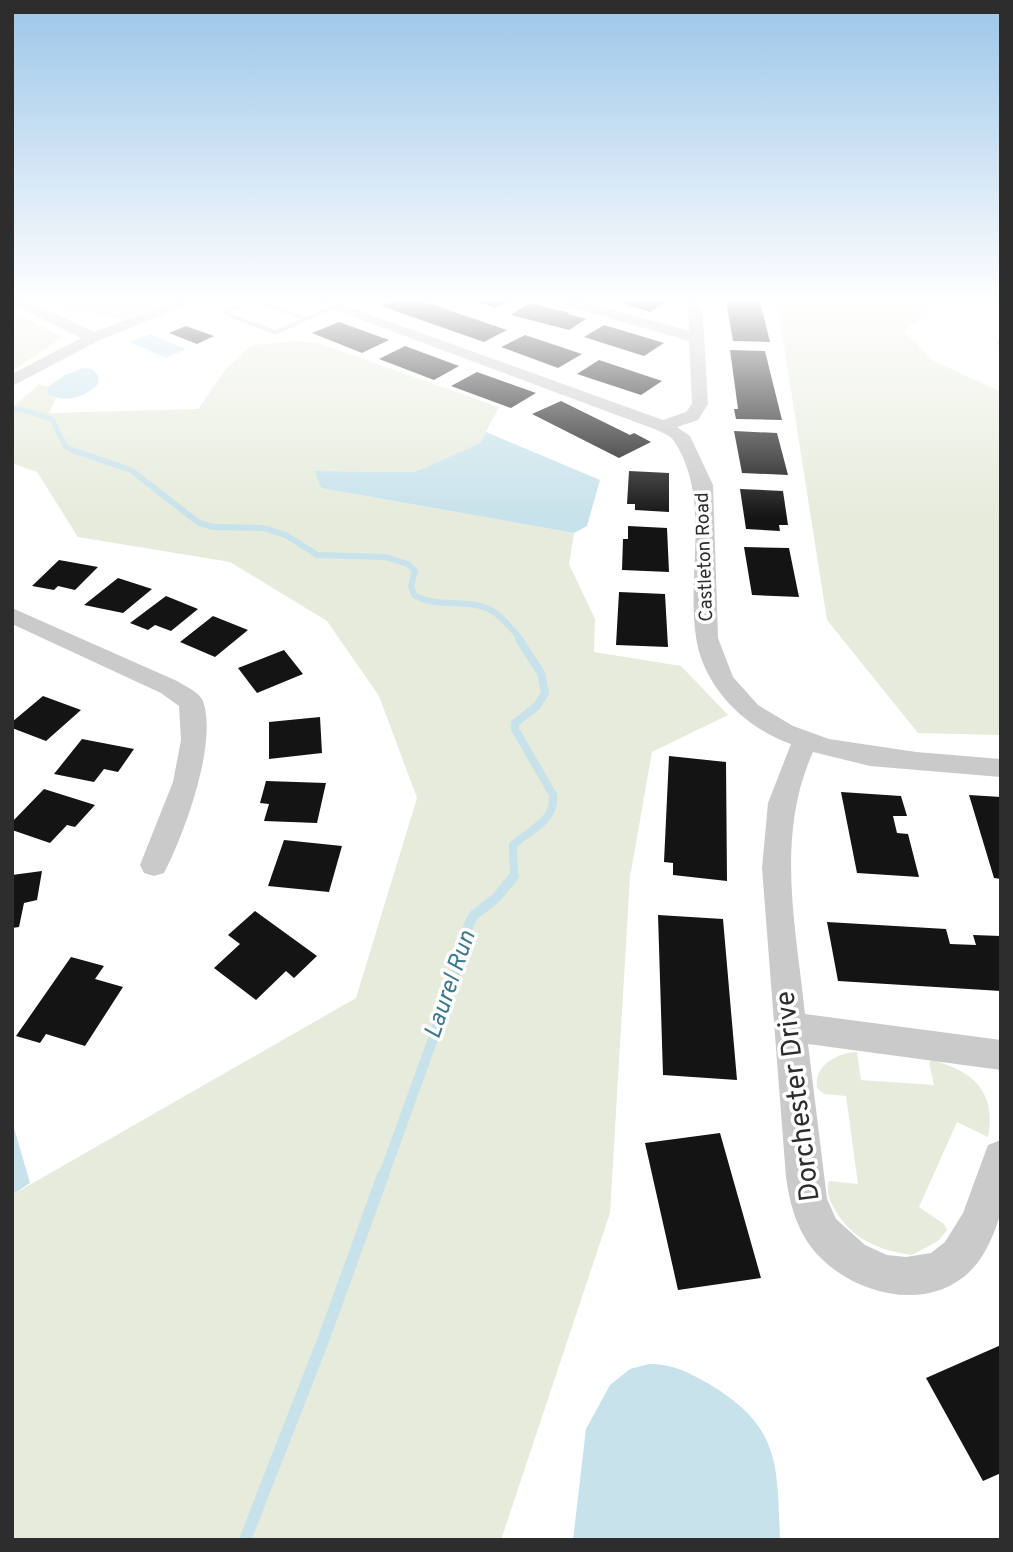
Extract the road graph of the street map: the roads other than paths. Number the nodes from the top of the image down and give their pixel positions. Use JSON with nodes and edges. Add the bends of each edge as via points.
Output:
{"nodes":[{"id":1,"x":515,"y":373,"type":"edge"},
{"id":2,"x":699,"y":373,"type":"edge"},
{"id":3,"x":663,"y":426,"type":"junction"},
{"id":4,"x":12,"y":615,"type":"edge"},
{"id":5,"x":805,"y":742,"type":"junction"},
{"id":6,"x":1001,"y":768,"type":"edge"},
{"id":7,"x":154,"y":865,"type":"dead end"},
{"id":8,"x":790,"y":1027,"type":"junction"},
{"id":9,"x":1001,"y":1055,"type":"edge"},
{"id":10,"x":1001,"y":1158,"type":"edge"}],
"edges":[{"from":1,"to":3,"type":"street","name":"Castleton Road"},
{"from":2,"to":3,"type":"street","via":[[700,404],[692,416]]},
{"from":3,"to":5,"type":"street","name":"Castleton Road","via":[[681,436],[703,485],[707,638],[718,675],[757,716]]},
{"from":4,"to":7,"type":"street","via":[[169,687],[191,702],[194,740],[186,782]]},
{"from":5,"to":6,"type":"street","name":"Castleton Road","via":[[862,755]]},
{"from":5,"to":8,"type":"street","name":"Dorchester Drive","via":[[777,817],[776,868]]},
{"from":8,"to":9,"type":"street"},
{"from":8,"to":10,"type":"street","name":"Dorchester Drive","via":[[809,1203],[823,1232],[858,1263],[911,1278],[949,1265],[970,1240]]}]}
